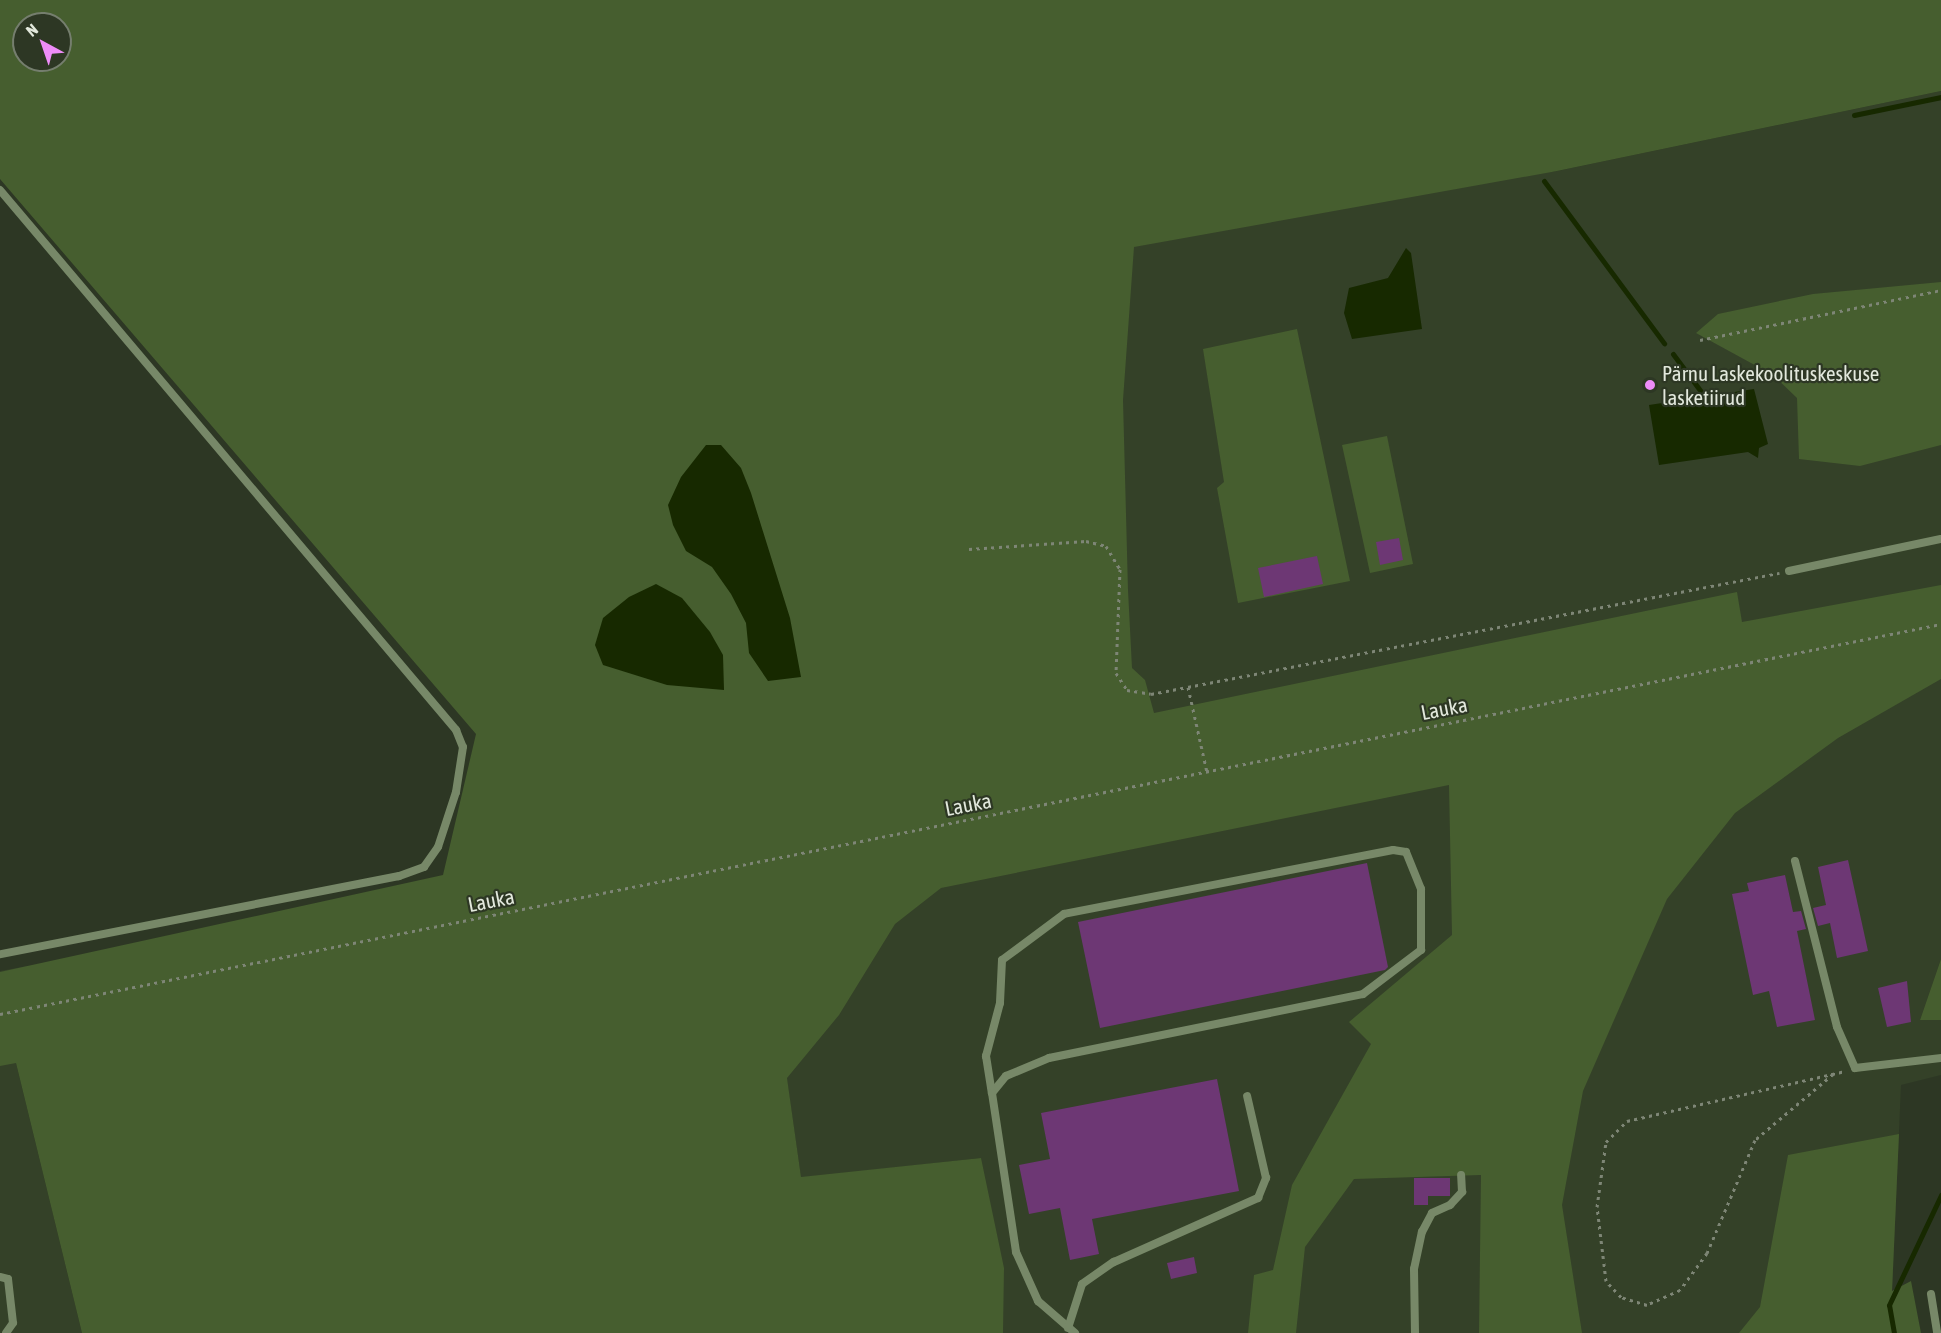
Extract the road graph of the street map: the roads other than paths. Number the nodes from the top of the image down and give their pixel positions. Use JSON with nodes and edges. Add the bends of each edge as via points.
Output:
{"nodes":[{"id":1,"x":0,"y":190,"type":"edge"},
{"id":2,"x":1941,"y":539,"type":"edge"},
{"id":3,"x":1789,"y":571,"type":"road end"},
{"id":4,"x":1795,"y":861,"type":"dead end"},
{"id":5,"x":0,"y":954,"type":"edge"},
{"id":6,"x":1941,"y":1058,"type":"edge"},
{"id":7,"x":992,"y":1093,"type":"junction"},
{"id":8,"x":1247,"y":1096,"type":"dead end"},
{"id":9,"x":1461,"y":1175,"type":"dead end"},
{"id":10,"x":0,"y":1277,"type":"edge"},
{"id":11,"x":1931,"y":1294,"type":"dead end"},
{"id":12,"x":13,"y":1323,"type":"junction"},
{"id":13,"x":1068,"y":1328,"type":"junction"},
{"id":14,"x":6,"y":1333,"type":"edge"},
{"id":15,"x":14,"y":1333,"type":"edge"},
{"id":16,"x":1075,"y":1333,"type":"edge"},
{"id":17,"x":1415,"y":1333,"type":"edge"},
{"id":18,"x":1937,"y":1333,"type":"edge"}],
"edges":[{"from":1,"to":5,"type":"lane","via":[[456,730],[463,747],[456,792],[442,836],[424,867],[399,876]]},
{"from":2,"to":3,"type":"lane"},
{"from":4,"to":6,"type":"lane","via":[[1837,1027],[1855,1068]]},
{"from":7,"to":7,"type":"lane","via":[[986,1056],[1000,1003],[1002,960],[1064,914],[1394,850],[1406,852],[1421,889],[1421,950],[1364,994],[1049,1058],[1006,1076]]},
{"from":7,"to":13,"type":"lane","via":[[1016,1252],[1038,1301]]},
{"from":8,"to":13,"type":"lane","via":[[1266,1178],[1258,1198],[1114,1262],[1082,1284]]},
{"from":9,"to":17,"type":"lane","via":[[1462,1192],[1432,1213],[1422,1232],[1414,1269]]},
{"from":10,"to":12,"type":"lane","via":[[8,1279]]},
{"from":11,"to":18,"type":"lane"},
{"from":12,"to":14,"type":"lane"},
{"from":12,"to":15,"type":"lane"},
{"from":13,"to":16,"type":"lane"}]}
